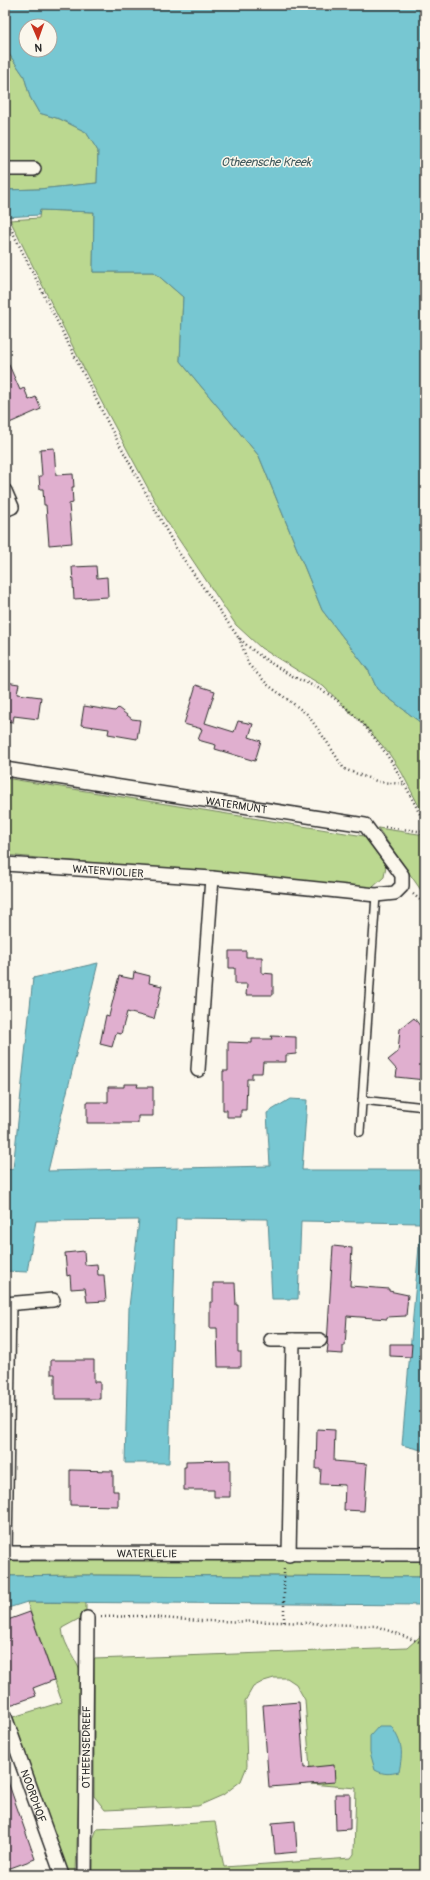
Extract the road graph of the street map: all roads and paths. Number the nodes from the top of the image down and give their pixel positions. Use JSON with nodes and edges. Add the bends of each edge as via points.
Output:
{"nodes":[{"id":1,"x":5,"y":169,"type":"edge"},
{"id":2,"x":34,"y":169,"type":"dead end"},
{"id":3,"x":5,"y":217,"type":"edge"},
{"id":4,"x":5,"y":491,"type":"edge"},
{"id":5,"x":5,"y":510,"type":"edge"},
{"id":6,"x":238,"y":637,"type":"junction"},
{"id":7,"x":5,"y":769,"type":"edge"},
{"id":8,"x":404,"y":784,"type":"junction"},
{"id":9,"x":365,"y":825,"type":"junction"},
{"id":10,"x":425,"y":825,"type":"edge"},
{"id":11,"x":425,"y":832,"type":"edge"},
{"id":12,"x":5,"y":864,"type":"edge"},
{"id":13,"x":212,"y":878,"type":"junction"},
{"id":14,"x":376,"y":895,"type":"junction"},
{"id":15,"x":198,"y":1070,"type":"dead end"},
{"id":16,"x":362,"y":1100,"type":"junction"},
{"id":17,"x":425,"y":1107,"type":"edge"},
{"id":18,"x":360,"y":1132,"type":"dead end"},
{"id":19,"x":53,"y":1300,"type":"dead end"},
{"id":20,"x":7,"y":1304,"type":"edge"},
{"id":21,"x":272,"y":1340,"type":"dead end"},
{"id":22,"x":292,"y":1340,"type":"junction"},
{"id":23,"x":320,"y":1340,"type":"dead end"},
{"id":24,"x":5,"y":1553,"type":"edge"},
{"id":25,"x":425,"y":1554,"type":"edge"},
{"id":26,"x":287,"y":1559,"type":"junction"},
{"id":27,"x":87,"y":1618,"type":"joint"},
{"id":28,"x":284,"y":1622,"type":"junction"},
{"id":29,"x":425,"y":1644,"type":"edge"},
{"id":30,"x":5,"y":1717,"type":"edge"},
{"id":31,"x":62,"y":1875,"type":"edge"},
{"id":32,"x":85,"y":1875,"type":"edge"}],
"edges":[{"from":1,"to":2,"type":"street"},
{"from":3,"to":6,"type":"path","via":[[103,413],[177,550]]},
{"from":4,"to":5,"type":"street","via":[[12,507]]},
{"from":6,"to":8,"type":"path","via":[[250,649],[323,691],[345,707],[379,744]]},
{"from":6,"to":8,"type":"path","via":[[249,666],[268,685],[307,714],[344,769],[379,782]]},
{"from":7,"to":9,"type":"street","name":"WATERMUNT"},
{"from":8,"to":10,"type":"path"},
{"from":9,"to":11,"type":"path"},
{"from":9,"to":14,"type":"street","via":[[402,875],[402,886],[395,893]]},
{"from":12,"to":13,"type":"street","name":"WATERVIOLIER"},
{"from":13,"to":14,"type":"street","name":"WATERVIOLIER"},
{"from":13,"to":15,"type":"street"},
{"from":14,"to":16,"type":"lane"},
{"from":16,"to":17,"type":"lane"},
{"from":16,"to":18,"type":"lane"},
{"from":19,"to":20,"type":"street","name":"WATERLELIE"},
{"from":20,"to":24,"type":"street","name":"WATERLELIE"},
{"from":21,"to":22,"type":"street"},
{"from":22,"to":23,"type":"street"},
{"from":22,"to":26,"type":"street"},
{"from":24,"to":26,"type":"street","name":"WATERLELIE"},
{"from":25,"to":26,"type":"street","name":"WATERLELIE"},
{"from":26,"to":28,"type":"path"},
{"from":27,"to":28,"type":"path","via":[[137,1616],[200,1621]]},
{"from":27,"to":32,"type":"street","name":"OTHEENSEDREEF"},
{"from":28,"to":29,"type":"path","via":[[376,1626]]},
{"from":30,"to":31,"type":"street","name":"NOORDHOF"}]}
